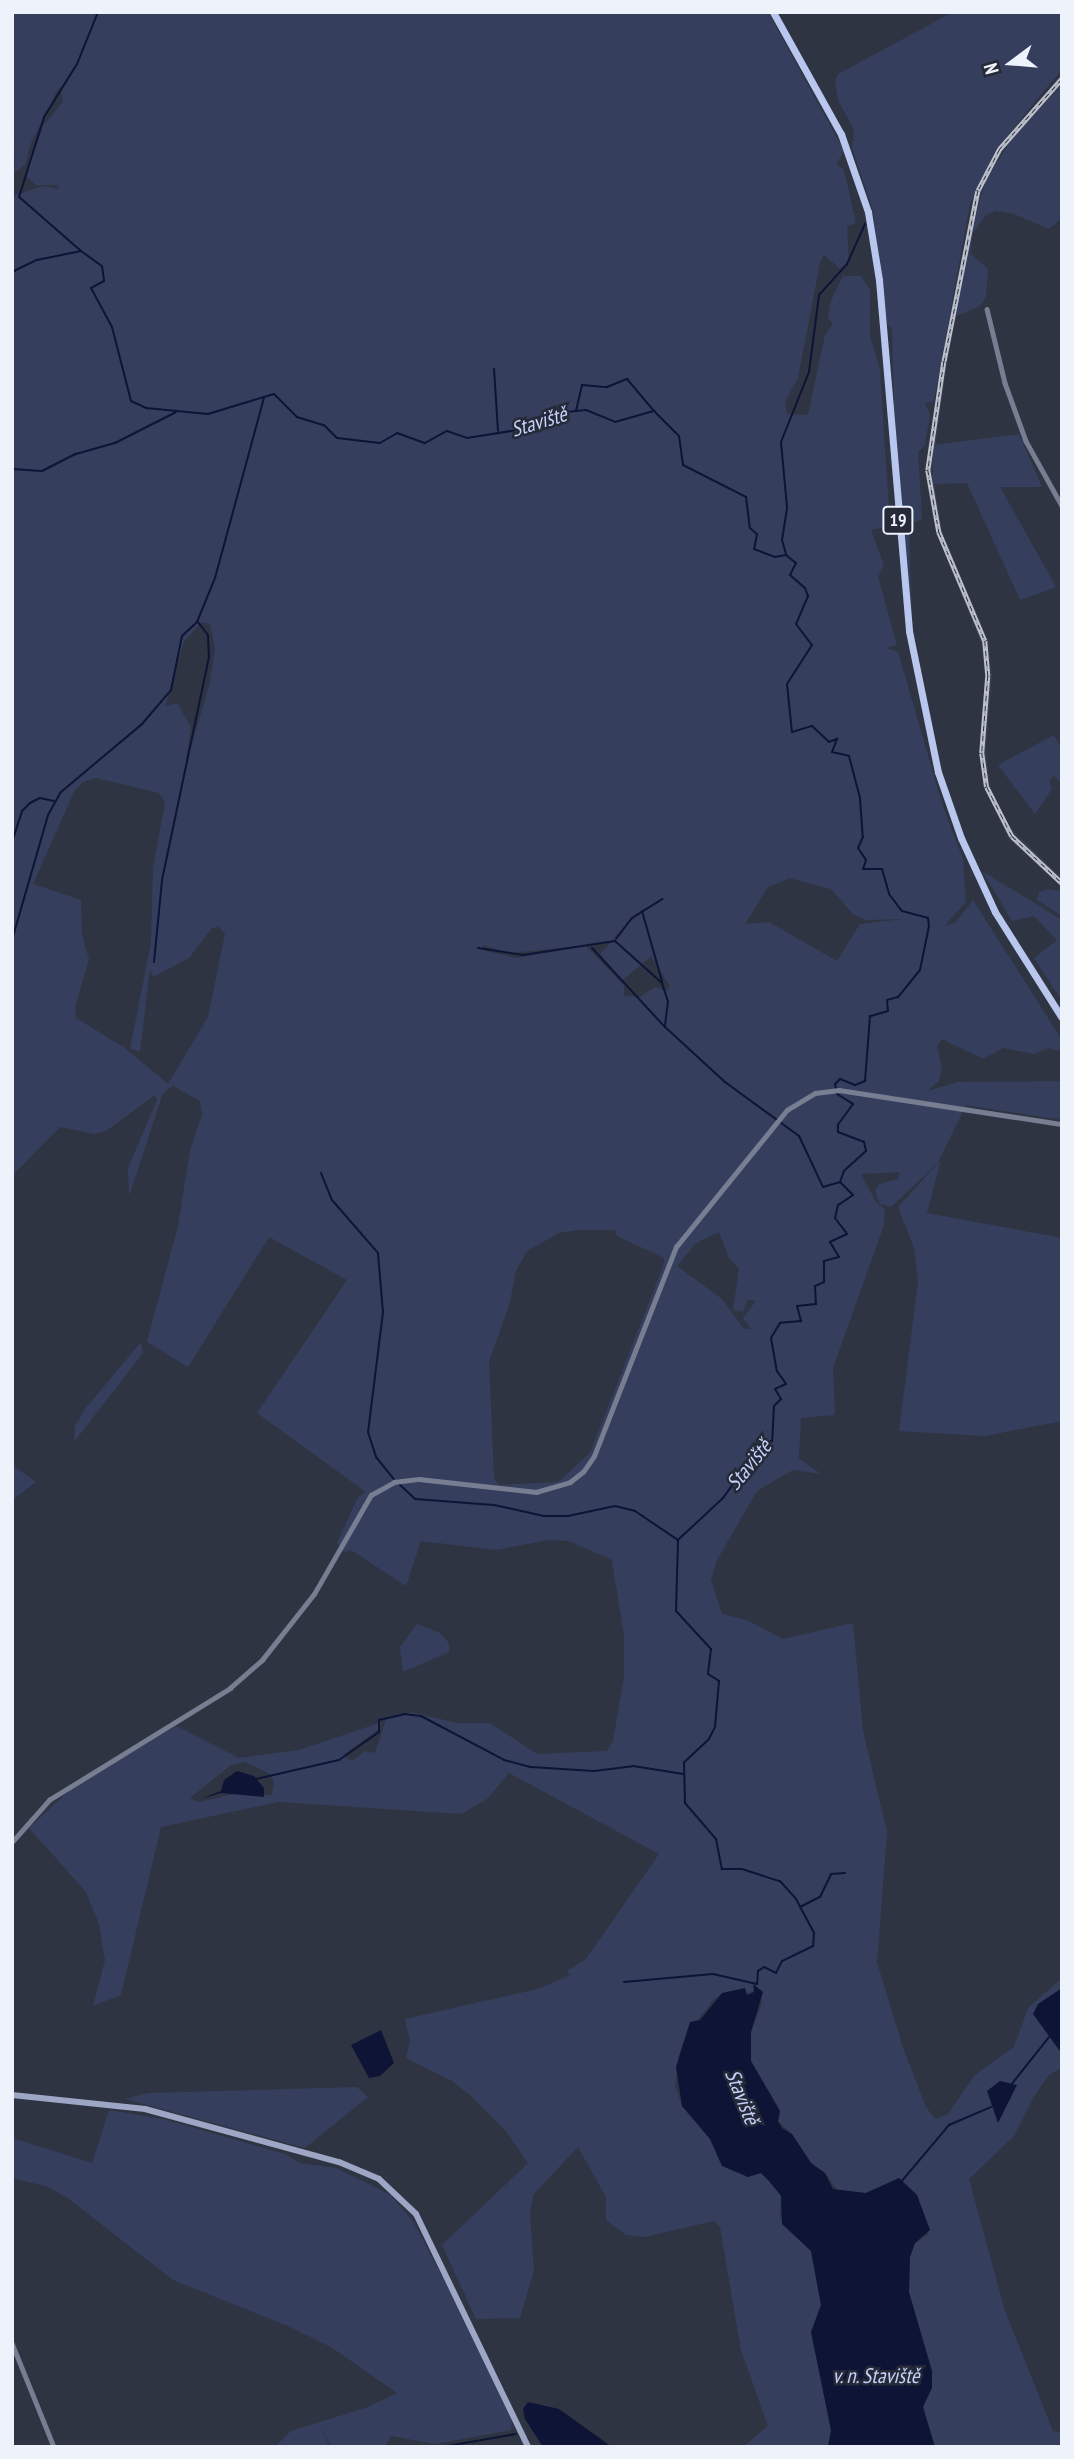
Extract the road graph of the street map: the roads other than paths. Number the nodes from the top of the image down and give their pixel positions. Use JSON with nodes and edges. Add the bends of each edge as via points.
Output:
{"nodes":[{"id":1,"x":773,"y":12,"type":"edge"},
{"id":2,"x":987,"y":309,"type":"dead end"},
{"id":3,"x":1062,"y":506,"type":"edge"},
{"id":4,"x":1062,"y":1018,"type":"edge"},
{"id":5,"x":1062,"y":1124,"type":"edge"},
{"id":6,"x":12,"y":1842,"type":"edge"},
{"id":7,"x":12,"y":2095,"type":"edge"},
{"id":8,"x":12,"y":2343,"type":"edge"},
{"id":9,"x":54,"y":2447,"type":"edge"},
{"id":10,"x":528,"y":2447,"type":"edge"}],
"edges":[{"from":1,"to":4,"type":"main road","number":"19","via":[[841,134],[872,229],[907,622],[938,772],[961,838],[995,912]]},
{"from":2,"to":3,"type":"street","via":[[1005,383],[1027,441]]},
{"from":5,"to":6,"type":"street","via":[[839,1090],[816,1093],[786,1110],[676,1247],[583,1472],[570,1482],[536,1492],[419,1479],[394,1482],[371,1495],[314,1594],[262,1660],[230,1688],[49,1800]]},
{"from":7,"to":10,"type":"main road","via":[[145,2109],[339,2162],[379,2179],[401,2196],[421,2223]]},
{"from":8,"to":9,"type":"street"}]}
